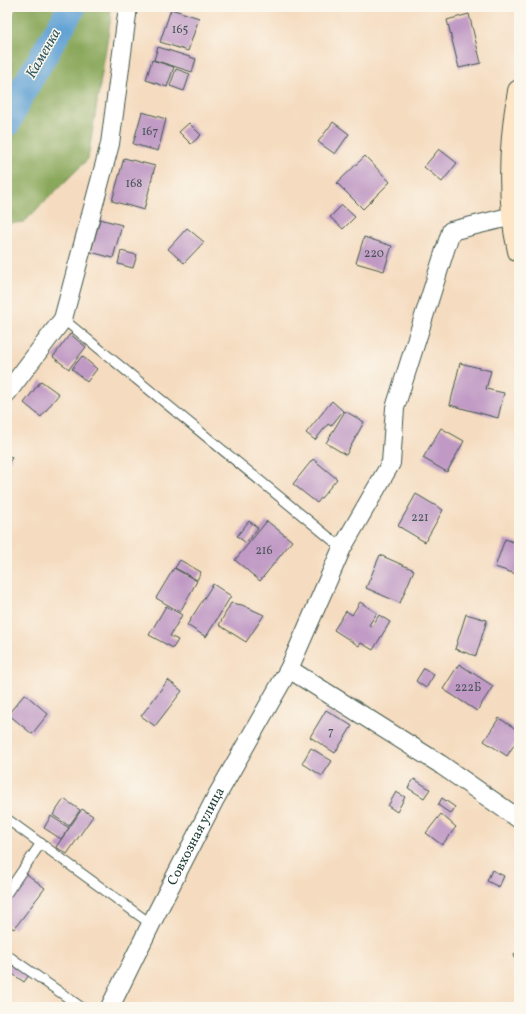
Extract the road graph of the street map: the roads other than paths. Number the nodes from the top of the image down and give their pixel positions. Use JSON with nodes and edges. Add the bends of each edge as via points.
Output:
{"nodes":[{"id":1,"x":128,"y":7,"type":"edge"},
{"id":2,"x":519,"y":91,"type":"edge"},
{"id":3,"x":513,"y":216,"type":"junction"},
{"id":4,"x":519,"y":251,"type":"edge"},
{"id":5,"x":63,"y":319,"type":"junction"},
{"id":6,"x":7,"y":393,"type":"edge"},
{"id":7,"x":342,"y":548,"type":"junction"},
{"id":8,"x":289,"y":669,"type":"junction"},
{"id":9,"x":7,"y":819,"type":"edge"},
{"id":10,"x":519,"y":819,"type":"edge"},
{"id":11,"x":40,"y":843,"type":"junction"},
{"id":12,"x":7,"y":893,"type":"edge"},
{"id":13,"x":151,"y":924,"type":"junction"},
{"id":14,"x":7,"y":955,"type":"edge"},
{"id":15,"x":81,"y":1007,"type":"edge"},
{"id":16,"x":110,"y":1007,"type":"edge"}],
"edges":[{"from":1,"to":5,"type":"street","via":[[110,144]]},
{"from":2,"to":3,"type":"main road","via":[[513,123]]},
{"from":3,"to":4,"type":"main road"},
{"from":3,"to":7,"type":"street","name":"Совхозная улица","via":[[451,231],[395,408],[391,463]]},
{"from":5,"to":6,"type":"street"},
{"from":5,"to":7,"type":"lane"},
{"from":7,"to":8,"type":"street","name":"Совхозная улица"},
{"from":8,"to":10,"type":"street","via":[[440,764]]},
{"from":8,"to":13,"type":"street","name":"Совхозная улица","via":[[215,799]]},
{"from":9,"to":11,"type":"lane"},
{"from":11,"to":12,"type":"lane"},
{"from":11,"to":13,"type":"lane"},
{"from":13,"to":16,"type":"street","name":"Совхозная улица"},
{"from":14,"to":15,"type":"lane"}]}
